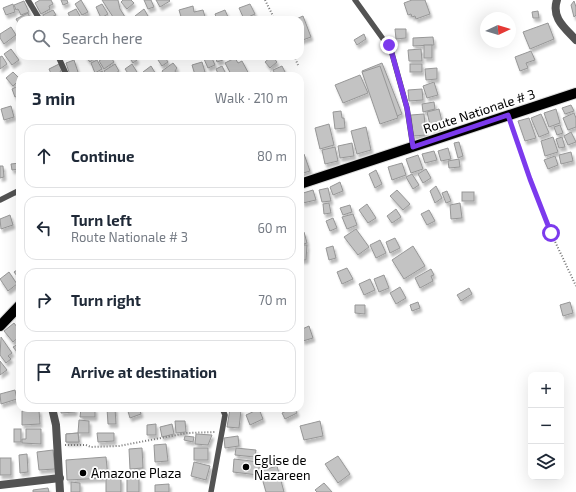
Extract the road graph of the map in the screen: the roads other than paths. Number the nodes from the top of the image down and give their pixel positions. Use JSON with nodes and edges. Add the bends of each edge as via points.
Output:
{"nodes":[{"id":1,"x":28,"y":0,"type":"edge"},
{"id":2,"x":355,"y":0,"type":"edge"},
{"id":3,"x":557,"y":0,"type":"edge"},
{"id":4,"x":38,"y":16,"type":"edge"},
{"id":5,"x":576,"y":40,"type":"edge"},
{"id":6,"x":60,"y":60,"type":"edge"},
{"id":7,"x":65,"y":72,"type":"edge"},
{"id":8,"x":576,"y":93,"type":"edge"},
{"id":9,"x":413,"y":147,"type":"junction"},
{"id":10,"x":304,"y":183,"type":"edge"},
{"id":11,"x":16,"y":192,"type":"edge"},
{"id":12,"x":0,"y":200,"type":"edge"},
{"id":13,"x":16,"y":309,"type":"edge"},
{"id":14,"x":0,"y":326,"type":"edge"},
{"id":15,"x":53,"y":412,"type":"edge"},
{"id":16,"x":224,"y":412,"type":"edge"},
{"id":17,"x":60,"y":478,"type":"junction"},
{"id":18,"x":0,"y":485,"type":"edge"},
{"id":19,"x":60,"y":492,"type":"edge"},
{"id":20,"x":211,"y":492,"type":"edge"}],
"edges":[{"from":1,"to":4,"type":"lane"},
{"from":2,"to":9,"type":"lane","via":[[391,50],[407,108]]},
{"from":3,"to":5,"type":"street","via":[[556,17]]},
{"from":6,"to":7,"type":"lane"},
{"from":8,"to":9,"type":"main road","name":"Route Nationale # 3"},
{"from":9,"to":10,"type":"main road","name":"Route Nationale # 3"},
{"from":11,"to":12,"type":"lane"},
{"from":13,"to":14,"type":"main road"},
{"from":15,"to":17,"type":"street"},
{"from":16,"to":20,"type":"lane"},
{"from":17,"to":18,"type":"street"},
{"from":17,"to":19,"type":"street"}]}
